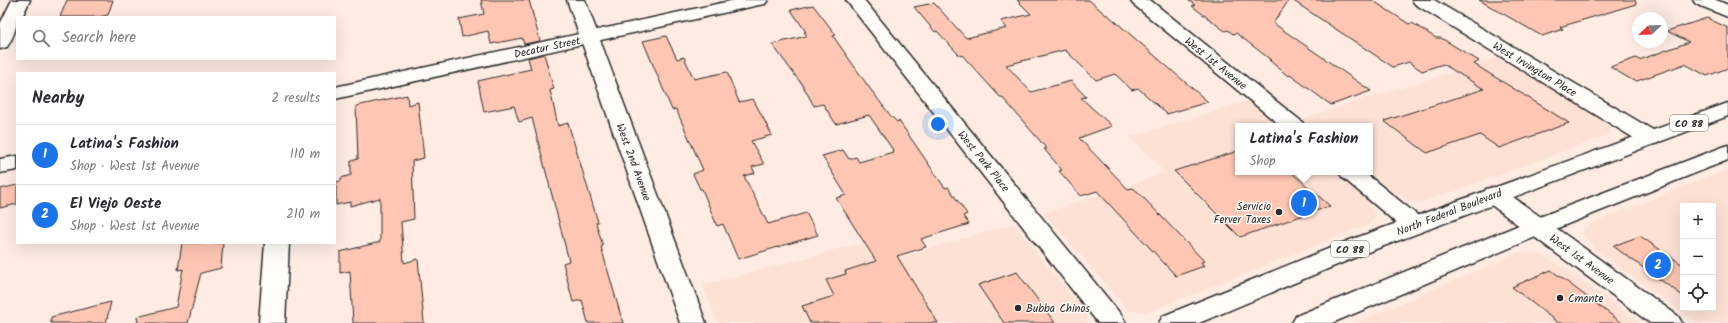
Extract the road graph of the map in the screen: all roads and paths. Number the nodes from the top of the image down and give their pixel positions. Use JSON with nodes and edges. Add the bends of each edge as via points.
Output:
{"nodes":[{"id":1,"x":21,"y":0,"type":"edge"},
{"id":2,"x":576,"y":0,"type":"edge"},
{"id":3,"x":759,"y":0,"type":"edge"},
{"id":4,"x":855,"y":0,"type":"edge"},
{"id":5,"x":1139,"y":0,"type":"edge"},
{"id":6,"x":1421,"y":0,"type":"edge"},
{"id":7,"x":1702,"y":0,"type":"edge"},
{"id":8,"x":1728,"y":12,"type":"edge"},
{"id":9,"x":589,"y":37,"type":"junction"},
{"id":10,"x":0,"y":43,"type":"edge"},
{"id":11,"x":336,"y":92,"type":"edge"},
{"id":12,"x":1728,"y":109,"type":"edge"},
{"id":13,"x":1290,"y":123,"type":"edge"},
{"id":14,"x":1650,"y":138,"type":"junction"},
{"id":15,"x":1728,"y":152,"type":"edge"},
{"id":16,"x":16,"y":162,"type":"edge"},
{"id":17,"x":0,"y":166,"type":"edge"},
{"id":18,"x":1354,"y":175,"type":"edge"},
{"id":19,"x":1494,"y":195,"type":"junction"},
{"id":20,"x":1414,"y":225,"type":"junction"},
{"id":21,"x":1537,"y":227,"type":"junction"},
{"id":22,"x":277,"y":244,"type":"edge"},
{"id":23,"x":272,"y":323,"type":"edge"},
{"id":24,"x":693,"y":323,"type":"edge"},
{"id":25,"x":1113,"y":323,"type":"edge"},
{"id":26,"x":1172,"y":323,"type":"edge"},
{"id":27,"x":1305,"y":323,"type":"edge"},
{"id":28,"x":1669,"y":323,"type":"edge"}],
"edges":[{"from":1,"to":10,"type":"street"},
{"from":2,"to":9,"type":"street","name":"West 2nd Avenue"},
{"from":3,"to":9,"type":"street","name":"Decatur Street"},
{"from":4,"to":25,"type":"street","name":"West Park Place"},
{"from":5,"to":13,"type":"street","name":"West 1st Avenue"},
{"from":6,"to":14,"type":"street","name":"West Irvington Place"},
{"from":7,"to":8,"type":"street"},
{"from":9,"to":11,"type":"street","name":"Decatur Street"},
{"from":9,"to":24,"type":"street","name":"West 2nd Avenue"},
{"from":12,"to":14,"type":"street","name":"North Federal Boulevard","number":"CO 88"},
{"from":14,"to":19,"type":"street","name":"North Federal Boulevard","number":"CO 88"},
{"from":15,"to":21,"type":"street"},
{"from":16,"to":17,"type":"street"},
{"from":18,"to":20,"type":"street"},
{"from":19,"to":20,"type":"street","name":"North Federal Boulevard","number":"CO 88"},
{"from":19,"to":21,"type":"street","name":"West 1st Avenue"},
{"from":20,"to":26,"type":"street","name":"North Federal Boulevard","number":"CO 88"},
{"from":21,"to":27,"type":"street"},
{"from":21,"to":28,"type":"street","name":"West 1st Avenue"},
{"from":22,"to":23,"type":"street"}]}
